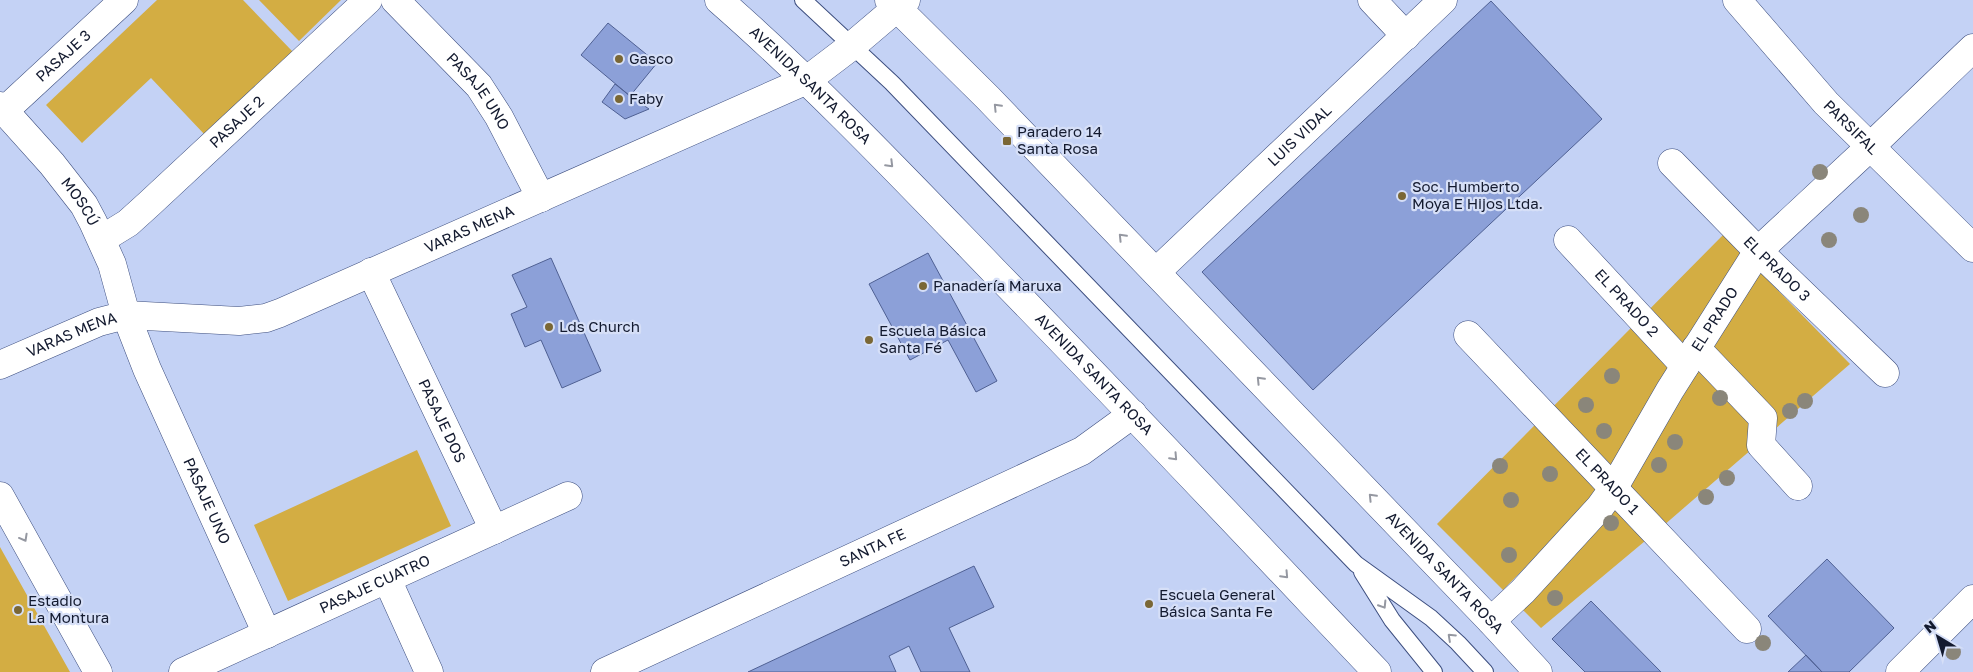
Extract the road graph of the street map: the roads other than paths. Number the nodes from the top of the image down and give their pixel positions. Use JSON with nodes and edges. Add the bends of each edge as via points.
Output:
{"nodes":[{"id":1,"x":124,"y":0,"type":"edge"},
{"id":2,"x":368,"y":0,"type":"edge"},
{"id":3,"x":395,"y":0,"type":"edge"},
{"id":4,"x":719,"y":0,"type":"edge"},
{"id":5,"x":803,"y":0,"type":"edge"},
{"id":6,"x":1372,"y":0,"type":"edge"},
{"id":7,"x":1443,"y":0,"type":"edge"},
{"id":8,"x":1737,"y":0,"type":"edge"},
{"id":9,"x":898,"y":3,"type":"edge"},
{"id":10,"x":1406,"y":36,"type":"junction"},
{"id":11,"x":853,"y":45,"type":"junction"},
{"id":12,"x":1973,"y":48,"type":"edge"},
{"id":13,"x":807,"y":80,"type":"junction"},
{"id":14,"x":2,"y":109,"type":"edge"},
{"id":15,"x":1870,"y":147,"type":"junction"},
{"id":16,"x":1672,"y":163,"type":"dead end"},
{"id":17,"x":541,"y":198,"type":"junction"},
{"id":18,"x":102,"y":239,"type":"junction"},
{"id":19,"x":1568,"y":240,"type":"dead end"},
{"id":20,"x":1973,"y":248,"type":"edge"},
{"id":21,"x":1758,"y":250,"type":"junction"},
{"id":22,"x":372,"y":272,"type":"junction"},
{"id":23,"x":1156,"y":272,"type":"junction"},
{"id":24,"x":126,"y":316,"type":"junction"},
{"id":25,"x":1468,"y":335,"type":"dead end"},
{"id":26,"x":1691,"y":357,"type":"junction"},
{"id":27,"x":0,"y":365,"type":"edge"},
{"id":28,"x":1884,"y":373,"type":"dead end"},
{"id":29,"x":1133,"y":414,"type":"junction"},
{"id":30,"x":1798,"y":486,"type":"dead end"},
{"id":31,"x":1613,"y":489,"type":"junction"},
{"id":32,"x":0,"y":496,"type":"edge"},
{"id":33,"x":568,"y":496,"type":"dead end"},
{"id":34,"x":494,"y":530,"type":"junction"},
{"id":35,"x":1356,"y":564,"type":"junction"},
{"id":36,"x":387,"y":579,"type":"junction"},
{"id":37,"x":1972,"y":601,"type":"edge"},
{"id":38,"x":1492,"y":621,"type":"junction"},
{"id":39,"x":1747,"y":629,"type":"dead end"},
{"id":40,"x":267,"y":634,"type":"junction"},
{"id":41,"x":98,"y":672,"type":"edge"},
{"id":42,"x":183,"y":672,"type":"edge"},
{"id":43,"x":429,"y":672,"type":"edge"},
{"id":44,"x":605,"y":672,"type":"edge"},
{"id":45,"x":1377,"y":672,"type":"edge"},
{"id":46,"x":1434,"y":672,"type":"edge"},
{"id":47,"x":1485,"y":672,"type":"edge"},
{"id":48,"x":1538,"y":672,"type":"edge"},
{"id":49,"x":1900,"y":672,"type":"edge"}],
"edges":[{"from":1,"to":14,"type":"street","name":"PASAJE 3"},
{"from":2,"to":18,"type":"street","name":"PASAJE 2","via":[[128,223]]},
{"from":3,"to":17,"type":"street","name":"PASAJE UNO","via":[[479,86]]},
{"from":4,"to":13,"type":"street","name":"AVENIDA SANTA ROSA"},
{"from":5,"to":11,"type":"lane"},
{"from":6,"to":10,"type":"street"},
{"from":7,"to":10,"type":"street","name":"LUIS VIDAL"},
{"from":8,"to":15,"type":"street","name":"PARSIFAL","via":[[1826,103]]},
{"from":9,"to":11,"type":"street","name":"VARAS MENA"},
{"from":23,"to":9,"type":"street","name":"AVENIDA SANTA ROSA","one_way":true},
{"from":10,"to":23,"type":"street","name":"LUIS VIDAL"},
{"from":11,"to":13,"type":"street","name":"VARAS MENA"},
{"from":11,"to":35,"type":"lane"},
{"from":12,"to":15,"type":"street","name":"EL PRADO"},
{"from":13,"to":17,"type":"street","name":"VARAS MENA"},
{"from":13,"to":29,"type":"street","name":"AVENIDA SANTA ROSA","one_way":true},
{"from":14,"to":18,"type":"street","name":"MOSCÚ","via":[[68,184],[84,205]]},
{"from":15,"to":20,"type":"street","name":"PARSIFAL"},
{"from":15,"to":21,"type":"street","name":"EL PRADO"},
{"from":16,"to":21,"type":"street","name":"EL PRADO 3"},
{"from":17,"to":22,"type":"street","name":"VARAS MENA"},
{"from":18,"to":24,"type":"street","name":"MOSCÚ"},
{"from":19,"to":26,"type":"street","name":"EL PRADO 2"},
{"from":21,"to":26,"type":"street","name":"EL PRADO"},
{"from":21,"to":28,"type":"street","name":"EL PRADO 3"},
{"from":22,"to":24,"type":"street","name":"VARAS MENA","via":[[280,313],[252,320]]},
{"from":22,"to":34,"type":"street","name":"PASAJE DOS"},
{"from":38,"to":23,"type":"street","name":"AVENIDA SANTA ROSA","one_way":true},
{"from":24,"to":27,"type":"street","name":"VARAS MENA","via":[[99,322]]},
{"from":24,"to":40,"type":"street","name":"PASAJE UNO","via":[[147,370]]},
{"from":25,"to":31,"type":"street","name":"EL PRADO 1"},
{"from":26,"to":30,"type":"street","name":"EL PRADO 2","via":[[1763,418],[1761,445]]},
{"from":26,"to":31,"type":"street","name":"EL PRADO"},
{"from":29,"to":44,"type":"street","name":"SANTA FE","via":[[1082,451]]},
{"from":29,"to":45,"type":"street","name":"AVENIDA SANTA ROSA","one_way":true},
{"from":31,"to":38,"type":"street","name":"EL PRADO","via":[[1600,507]]},
{"from":31,"to":39,"type":"street","name":"EL PRADO 1"},
{"from":32,"to":41,"type":"street","one_way":true},
{"from":33,"to":34,"type":"street","name":"PASAJE CUATRO"},
{"from":34,"to":36,"type":"street","name":"PASAJE CUATRO"},
{"from":35,"to":46,"type":"lane","one_way":true,"via":[[1392,620]]},
{"from":47,"to":35,"type":"lane","one_way":true,"via":[[1431,618]]},
{"from":36,"to":40,"type":"street","name":"PASAJE CUATRO"},
{"from":36,"to":43,"type":"street"},
{"from":37,"to":49,"type":"street"},
{"from":38,"to":48,"type":"street","name":"AVENIDA SANTA ROSA"},
{"from":40,"to":42,"type":"street","name":"PASAJE CUATRO"}]}
